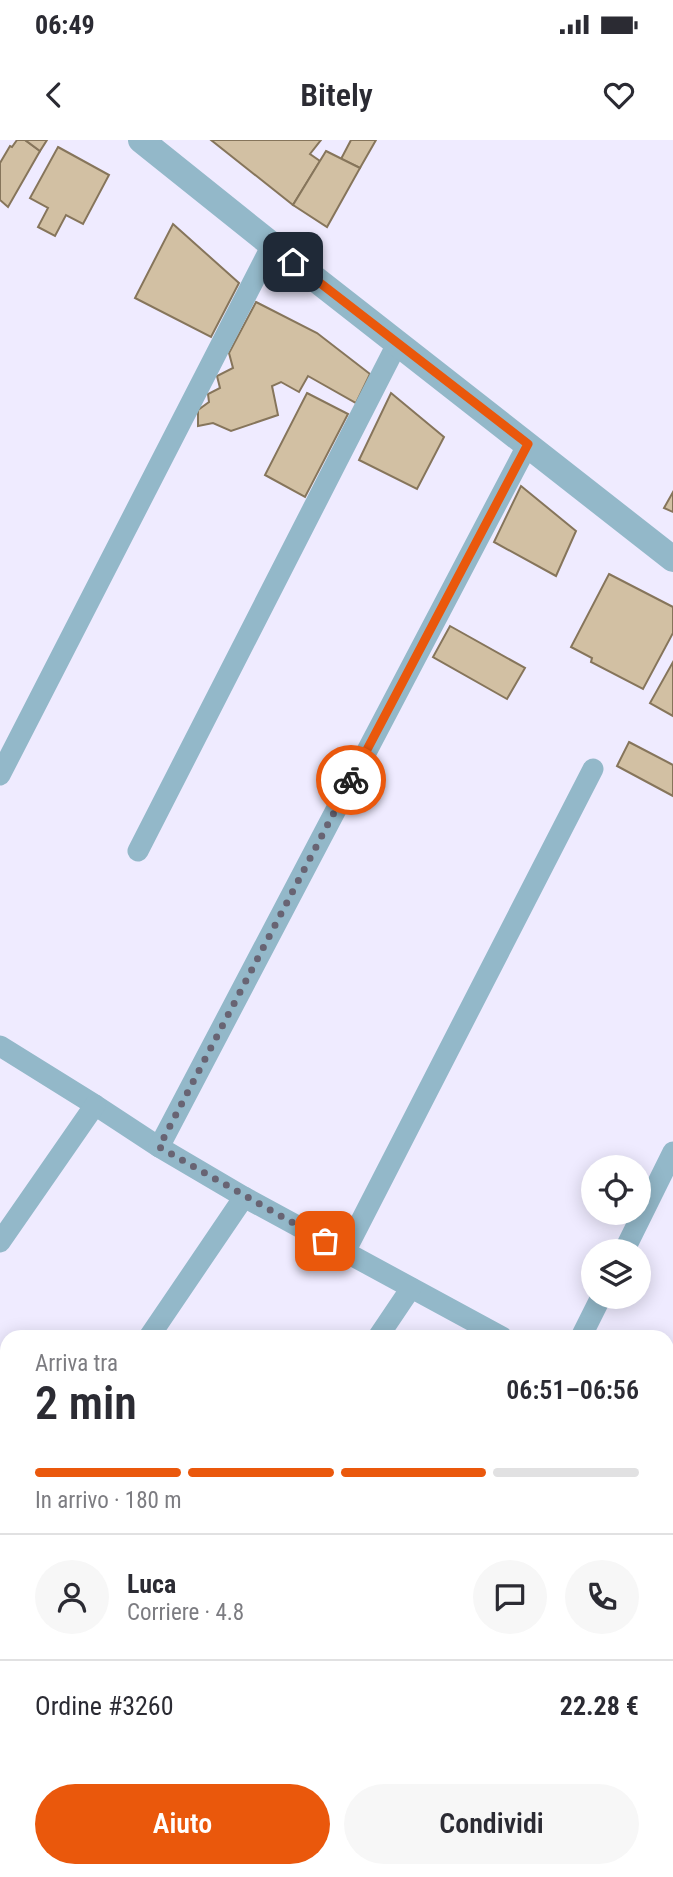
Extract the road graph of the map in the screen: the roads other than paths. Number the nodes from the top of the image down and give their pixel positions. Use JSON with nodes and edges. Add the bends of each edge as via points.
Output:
{"nodes":[{"id":1,"x":141,"y":140,"type":"edge"},
{"id":2,"x":272,"y":246,"type":"junction"},
{"id":3,"x":397,"y":344,"type":"junction"},
{"id":4,"x":528,"y":444,"type":"junction"},
{"id":5,"x":673,"y":559,"type":"edge"},
{"id":6,"x":593,"y":769,"type":"dead end"},
{"id":7,"x":0,"y":775,"type":"edge"},
{"id":8,"x":138,"y":851,"type":"dead end"},
{"id":9,"x":0,"y":1046,"type":"edge"},
{"id":10,"x":95,"y":1105,"type":"junction"},
{"id":11,"x":159,"y":1147,"type":"junction"},
{"id":12,"x":673,"y":1152,"type":"edge"},
{"id":13,"x":244,"y":1197,"type":"junction"},
{"id":14,"x":630,"y":1239,"type":"edge"},
{"id":15,"x":0,"y":1241,"type":"edge"},
{"id":16,"x":345,"y":1252,"type":"junction"},
{"id":17,"x":411,"y":1288,"type":"junction"},
{"id":18,"x":595,"y":1309,"type":"edge"},
{"id":19,"x":154,"y":1330,"type":"edge"},
{"id":20,"x":383,"y":1330,"type":"edge"},
{"id":21,"x":489,"y":1330,"type":"edge"},
{"id":22,"x":584,"y":1330,"type":"edge"}],
"edges":[{"from":1,"to":2,"type":"street"},
{"from":2,"to":3,"type":"street"},
{"from":2,"to":7,"type":"street"},
{"from":3,"to":4,"type":"street"},
{"from":3,"to":8,"type":"street"},
{"from":4,"to":5,"type":"street"},
{"from":4,"to":11,"type":"street"},
{"from":6,"to":16,"type":"street"},
{"from":9,"to":10,"type":"street"},
{"from":10,"to":11,"type":"street"},
{"from":10,"to":15,"type":"street"},
{"from":11,"to":13,"type":"street"},
{"from":12,"to":14,"type":"street"},
{"from":13,"to":16,"type":"street"},
{"from":13,"to":19,"type":"street"},
{"from":16,"to":17,"type":"street"},
{"from":17,"to":20,"type":"street"},
{"from":17,"to":21,"type":"street"},
{"from":18,"to":22,"type":"street"}]}
